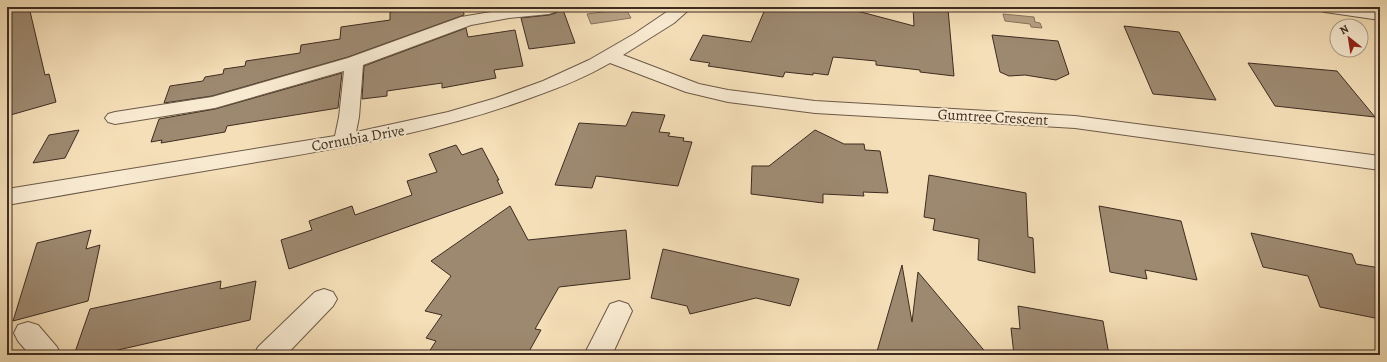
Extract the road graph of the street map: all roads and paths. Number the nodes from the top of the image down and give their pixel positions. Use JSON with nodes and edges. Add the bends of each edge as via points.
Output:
{"nodes":[{"id":1,"x":684,"y":7,"type":"edge"},
{"id":2,"x":1325,"y":7,"type":"edge"},
{"id":3,"x":549,"y":9,"type":"dead end"},
{"id":4,"x":1380,"y":15,"type":"edge"},
{"id":5,"x":611,"y":57,"type":"junction"},
{"id":6,"x":354,"y":62,"type":"junction"},
{"id":7,"x":115,"y":118,"type":"dead end"},
{"id":8,"x":344,"y":141,"type":"junction"},
{"id":9,"x":1380,"y":163,"type":"edge"},
{"id":10,"x":7,"y":197,"type":"edge"},
{"id":11,"x":324,"y":299,"type":"dead end"},
{"id":12,"x":619,"y":311,"type":"dead end"},
{"id":13,"x":28,"y":333,"type":"dead end"},
{"id":14,"x":47,"y":355,"type":"edge"},
{"id":15,"x":268,"y":355,"type":"edge"},
{"id":16,"x":598,"y":355,"type":"edge"}],
"edges":[{"from":1,"to":5,"type":"street","name":"Cornubia Drive"},
{"from":2,"to":4,"type":"street"},
{"from":3,"to":6,"type":"street","via":[[509,13],[466,22]]},
{"from":5,"to":8,"type":"street","name":"Cornubia Drive","via":[[521,96],[418,126]]},
{"from":5,"to":9,"type":"street","name":"Gumtree Crescent","via":[[693,88],[742,98],[815,107],[1076,122]]},
{"from":6,"to":7,"type":"street","via":[[215,102]]},
{"from":6,"to":8,"type":"street"},
{"from":8,"to":10,"type":"street","name":"Cornubia Drive"},
{"from":11,"to":15,"type":"street"},
{"from":12,"to":16,"type":"street"},
{"from":13,"to":14,"type":"street"}]}
